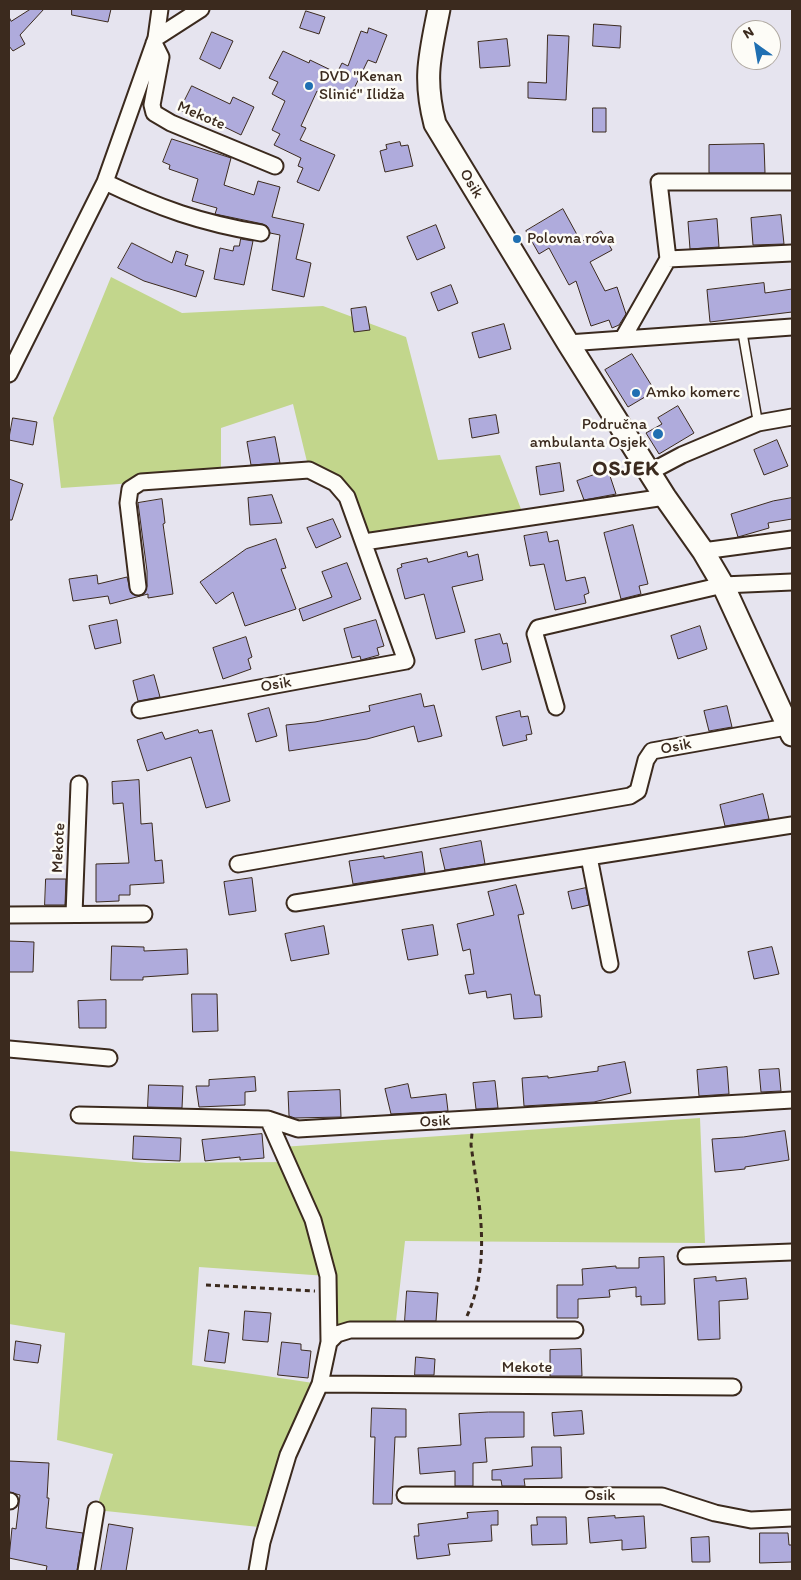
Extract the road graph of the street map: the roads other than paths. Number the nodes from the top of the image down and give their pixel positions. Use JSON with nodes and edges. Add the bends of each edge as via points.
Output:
{"nodes":[{"id":1,"x":160,"y":9,"type":"edge"},
{"id":2,"x":201,"y":9,"type":"edge"},
{"id":3,"x":439,"y":9,"type":"edge"},
{"id":4,"x":155,"y":41,"type":"junction"},
{"id":5,"x":275,"y":166,"type":"dead end"},
{"id":6,"x":105,"y":182,"type":"junction"},
{"id":7,"x":792,"y":182,"type":"edge"},
{"id":8,"x":261,"y":233,"type":"dead end"},
{"id":9,"x":792,"y":253,"type":"edge"},
{"id":10,"x":668,"y":259,"type":"junction"},
{"id":11,"x":792,"y":327,"type":"edge"},
{"id":12,"x":742,"y":330,"type":"junction"},
{"id":13,"x":623,"y":338,"type":"junction"},
{"id":14,"x":568,"y":343,"type":"junction"},
{"id":15,"x":9,"y":374,"type":"edge"},
{"id":16,"x":792,"y":417,"type":"edge"},
{"id":17,"x":758,"y":423,"type":"junction"},
{"id":18,"x":650,"y":472,"type":"junction"},
{"id":19,"x":664,"y":497,"type":"junction"},
{"id":20,"x":792,"y":539,"type":"edge"},
{"id":21,"x":364,"y":542,"type":"junction"},
{"id":22,"x":703,"y":551,"type":"junction"},
{"id":23,"x":792,"y":582,"type":"edge"},
{"id":24,"x":723,"y":585,"type":"junction"},
{"id":25,"x":138,"y":587,"type":"dead end"},
{"id":26,"x":556,"y":707,"type":"dead end"},
{"id":27,"x":140,"y":710,"type":"dead end"},
{"id":28,"x":791,"y":730,"type":"edge"},
{"id":29,"x":79,"y":784,"type":"dead end"},
{"id":30,"x":792,"y":825,"type":"edge"},
{"id":31,"x":589,"y":857,"type":"junction"},
{"id":32,"x":238,"y":864,"type":"dead end"},
{"id":33,"x":295,"y":903,"type":"dead end"},
{"id":34,"x":74,"y":914,"type":"junction"},
{"id":35,"x":144,"y":914,"type":"dead end"},
{"id":36,"x":9,"y":915,"type":"edge"},
{"id":37,"x":610,"y":964,"type":"dead end"},
{"id":38,"x":9,"y":1049,"type":"edge"},
{"id":39,"x":110,"y":1058,"type":"dead end"},
{"id":40,"x":792,"y":1100,"type":"edge"},
{"id":41,"x":79,"y":1115,"type":"dead end"},
{"id":42,"x":268,"y":1119,"type":"junction"},
{"id":43,"x":792,"y":1252,"type":"edge"},
{"id":44,"x":686,"y":1256,"type":"dead end"},
{"id":45,"x":575,"y":1330,"type":"dead end"},
{"id":46,"x":329,"y":1342,"type":"junction"},
{"id":47,"x":320,"y":1384,"type":"junction"},
{"id":48,"x":733,"y":1387,"type":"dead end"},
{"id":49,"x":405,"y":1495,"type":"dead end"},
{"id":50,"x":96,"y":1510,"type":"dead end"},
{"id":51,"x":792,"y":1518,"type":"edge"},
{"id":52,"x":86,"y":1571,"type":"edge"},
{"id":53,"x":257,"y":1571,"type":"edge"}],
"edges":[{"from":1,"to":4,"type":"street"},
{"from":2,"to":4,"type":"street"},
{"from":3,"to":14,"type":"main road","name":"Osik","via":[[428,68],[428,98],[435,124]]},
{"from":4,"to":5,"type":"street","name":"Mekote","via":[[162,57],[152,105],[154,113],[172,124]]},
{"from":4,"to":6,"type":"street"},
{"from":6,"to":8,"type":"street","via":[[158,207],[204,222]]},
{"from":6,"to":15,"type":"street"},
{"from":7,"to":10,"type":"street","via":[[659,182]]},
{"from":9,"to":10,"type":"street"},
{"from":10,"to":13,"type":"street"},
{"from":11,"to":12,"type":"street"},
{"from":12,"to":13,"type":"street"},
{"from":12,"to":17,"type":"lane"},
{"from":13,"to":14,"type":"street"},
{"from":14,"to":18,"type":"main road","name":"Osik"},
{"from":16,"to":17,"type":"street"},
{"from":17,"to":18,"type":"street"},
{"from":18,"to":19,"type":"main road","name":"Osik"},
{"from":19,"to":21,"type":"street"},
{"from":19,"to":22,"type":"main road","name":"Osik"},
{"from":20,"to":22,"type":"street"},
{"from":21,"to":25,"type":"street","name":"Osik","via":[[347,497],[335,483],[309,470],[141,482],[130,489],[128,502]]},
{"from":21,"to":27,"type":"street","name":"Osik","via":[[406,661]]},
{"from":22,"to":24,"type":"main road","name":"Osik"},
{"from":23,"to":24,"type":"street"},
{"from":24,"to":26,"type":"street","via":[[538,628],[535,634]]},
{"from":24,"to":28,"type":"main road","name":"Osik"},
{"from":28,"to":32,"type":"street","name":"Osik","via":[[652,752],[646,760],[638,791],[630,796]]},
{"from":29,"to":34,"type":"street","name":"Mekote"},
{"from":30,"to":31,"type":"street"},
{"from":31,"to":33,"type":"street"},
{"from":31,"to":37,"type":"street"},
{"from":34,"to":35,"type":"street"},
{"from":34,"to":36,"type":"street"},
{"from":38,"to":39,"type":"street"},
{"from":40,"to":42,"type":"street","name":"Osik","via":[[298,1129]]},
{"from":41,"to":42,"type":"street","name":"Osik"},
{"from":42,"to":46,"type":"street","via":[[313,1220],[328,1276]]},
{"from":43,"to":44,"type":"street"},
{"from":45,"to":46,"type":"street","via":[[350,1330],[337,1334]]},
{"from":46,"to":47,"type":"street"},
{"from":47,"to":48,"type":"street","name":"Mekote"},
{"from":47,"to":53,"type":"street","via":[[288,1454],[262,1542]]},
{"from":49,"to":51,"type":"street","name":"Osik","via":[[662,1496],[715,1513],[751,1520]]},
{"from":50,"to":52,"type":"street"}]}
